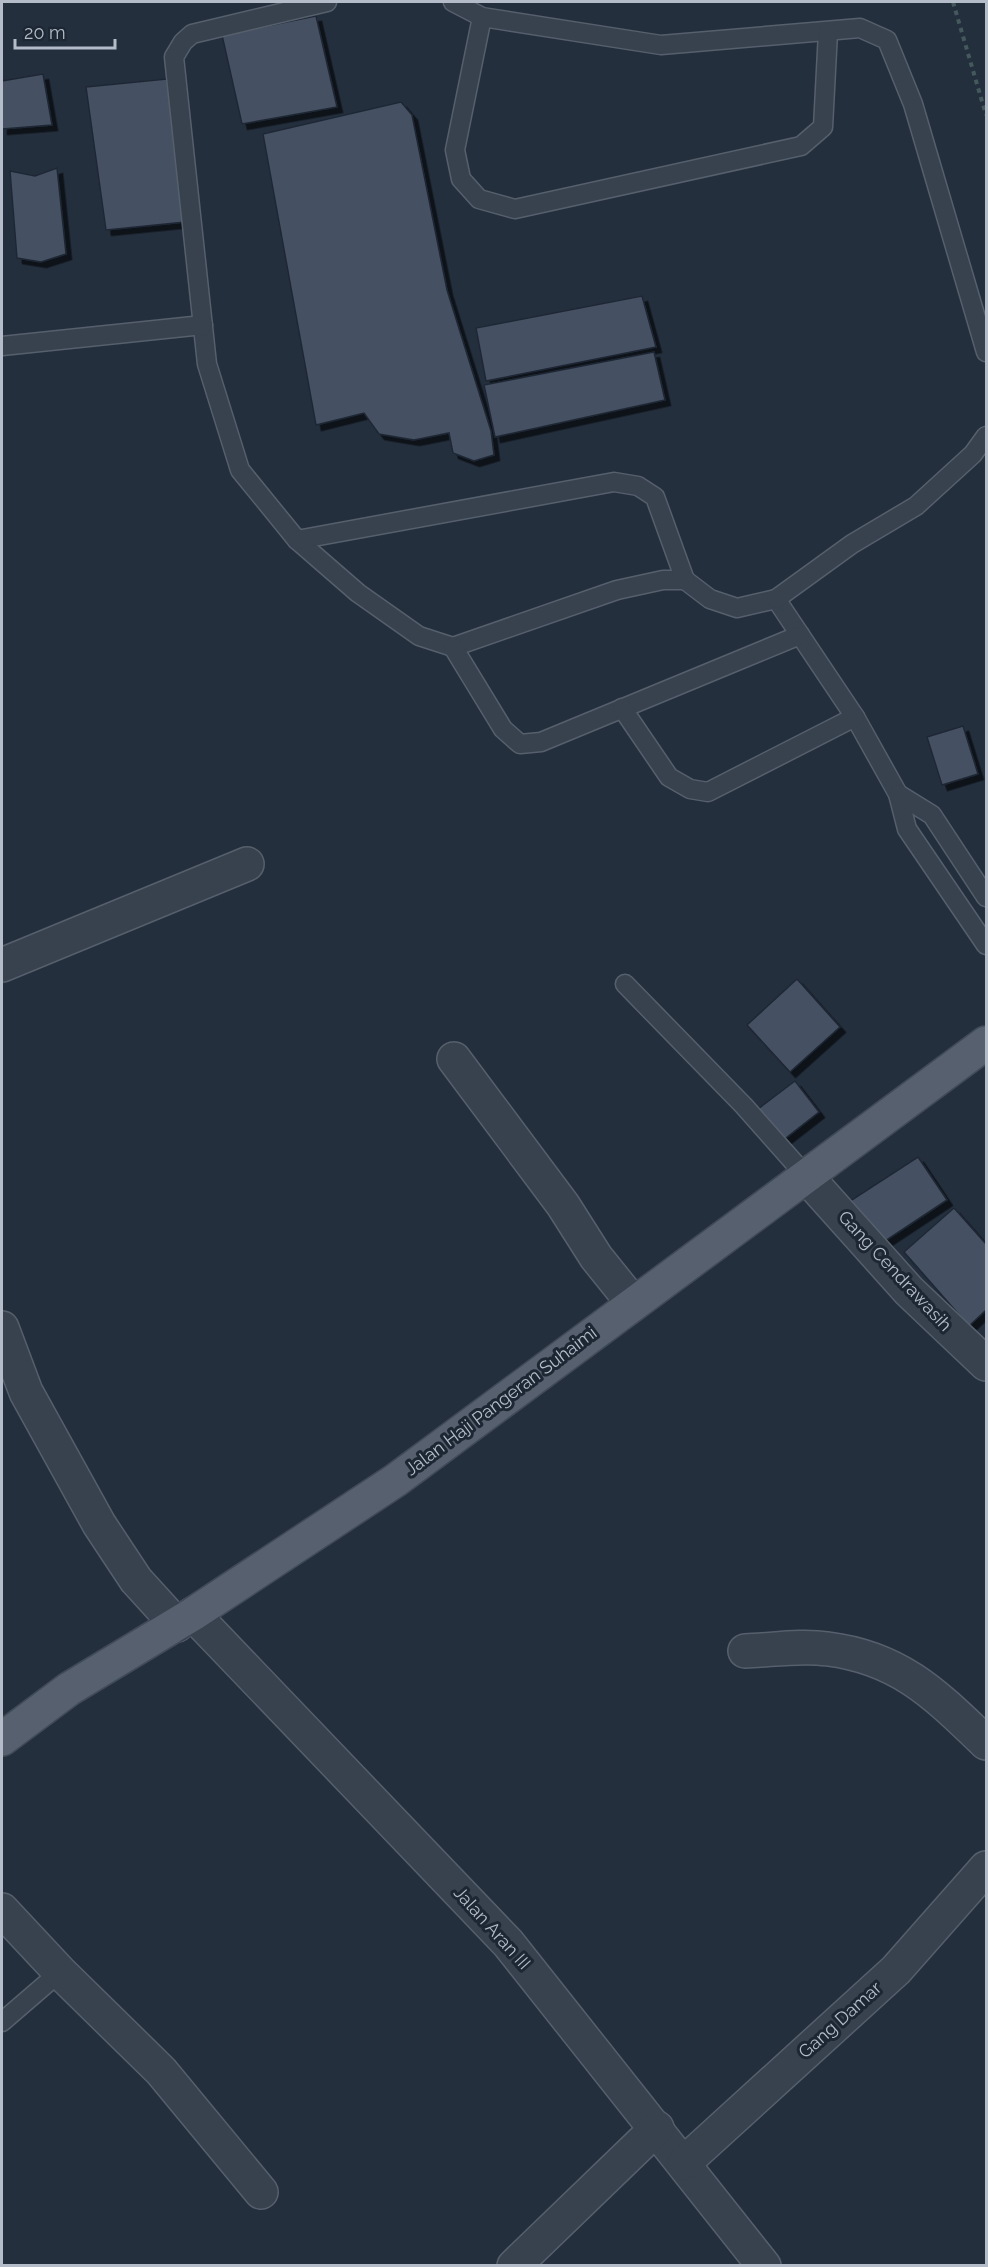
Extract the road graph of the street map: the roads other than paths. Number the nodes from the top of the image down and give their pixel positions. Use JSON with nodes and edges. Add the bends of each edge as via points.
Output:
{"nodes":[{"id":1,"x":327,"y":2,"type":"edge"},
{"id":2,"x":453,"y":2,"type":"edge"},
{"id":3,"x":482,"y":17,"type":"junction"},
{"id":4,"x":828,"y":32,"type":"junction"},
{"id":5,"x":202,"y":325,"type":"junction"},
{"id":6,"x":2,"y":346,"type":"edge"},
{"id":7,"x":987,"y":352,"type":"edge"},
{"id":8,"x":987,"y":436,"type":"edge"},
{"id":9,"x":297,"y":540,"type":"junction"},
{"id":10,"x":685,"y":580,"type":"junction"},
{"id":11,"x":776,"y":599,"type":"junction"},
{"id":12,"x":800,"y":635,"type":"junction"},
{"id":13,"x":453,"y":647,"type":"junction"},
{"id":14,"x":622,"y":708,"type":"junction"},
{"id":15,"x":855,"y":717,"type":"junction"},
{"id":16,"x":898,"y":794,"type":"junction"},
{"id":17,"x":247,"y":864,"type":"dead end"},
{"id":18,"x":987,"y":897,"type":"edge"},
{"id":19,"x":987,"y":945,"type":"edge"},
{"id":20,"x":2,"y":965,"type":"edge"},
{"id":21,"x":626,"y":984,"type":"dead end"},
{"id":22,"x":987,"y":1043,"type":"edge"},
{"id":23,"x":454,"y":1059,"type":"dead end"},
{"id":24,"x":806,"y":1176,"type":"junction"},
{"id":25,"x":633,"y":1303,"type":"junction"},
{"id":26,"x":2,"y":1328,"type":"edge"},
{"id":27,"x":987,"y":1364,"type":"edge"},
{"id":28,"x":185,"y":1620,"type":"junction"},
{"id":29,"x":745,"y":1650,"type":"dead end"},
{"id":30,"x":2,"y":1739,"type":"edge"},
{"id":31,"x":987,"y":1743,"type":"edge"},
{"id":32,"x":987,"y":1868,"type":"edge"},
{"id":33,"x":2,"y":1910,"type":"edge"},
{"id":34,"x":60,"y":1972,"type":"junction"},
{"id":35,"x":2,"y":2022,"type":"edge"},
{"id":36,"x":657,"y":2128,"type":"junction"},
{"id":37,"x":684,"y":2163,"type":"junction"},
{"id":38,"x":261,"y":2192,"type":"dead end"},
{"id":39,"x":514,"y":2265,"type":"edge"},
{"id":40,"x":764,"y":2265,"type":"edge"}],
"edges":[{"from":1,"to":5,"type":"lane","via":[[192,34],[174,57]]},
{"from":2,"to":3,"type":"lane"},
{"from":3,"to":4,"type":"lane","via":[[661,45]]},
{"from":3,"to":4,"type":"lane","via":[[455,150],[461,179],[479,199],[515,208],[801,146],[823,127]]},
{"from":4,"to":7,"type":"lane","via":[[860,28],[887,40],[913,104]]},
{"from":5,"to":6,"type":"lane"},
{"from":5,"to":9,"type":"lane","via":[[207,364],[240,470]]},
{"from":8,"to":11,"type":"lane","via":[[916,506],[852,544]]},
{"from":9,"to":10,"type":"lane","via":[[614,482],[638,486],[655,496]]},
{"from":9,"to":13,"type":"lane","via":[[358,594],[419,636]]},
{"from":10,"to":11,"type":"lane","via":[[710,599],[737,608]]},
{"from":10,"to":13,"type":"lane","via":[[663,580],[617,590]]},
{"from":11,"to":12,"type":"lane"},
{"from":12,"to":14,"type":"lane"},
{"from":12,"to":15,"type":"lane"},
{"from":13,"to":14,"type":"lane","via":[[503,729],[520,744],[541,742]]},
{"from":14,"to":15,"type":"lane","via":[[669,777],[690,789],[708,792]]},
{"from":15,"to":16,"type":"lane"},
{"from":16,"to":18,"type":"lane","via":[[932,815]]},
{"from":16,"to":19,"type":"lane","via":[[907,829]]},
{"from":17,"to":20,"type":"street"},
{"from":21,"to":24,"type":"lane"},
{"from":22,"to":24,"type":"main road","name":"Jalan Haji Pangeran Suhaimi"},
{"from":23,"to":25,"type":"street"},
{"from":24,"to":25,"type":"main road","name":"Jalan Haji Pangeran Suhaimi"},
{"from":24,"to":27,"type":"street","name":"Gang Cendrawasih","via":[[909,1292]]},
{"from":25,"to":28,"type":"main road","name":"Jalan Haji Pangeran Suhaimi","via":[[396,1480]]},
{"from":26,"to":28,"type":"street","name":"Jalan Aran III","via":[[26,1392],[99,1524],[136,1580]]},
{"from":28,"to":30,"type":"main road","name":"Jalan Haji Pangeran Suhaimi","via":[[69,1689]]},
{"from":28,"to":36,"type":"street","name":"Jalan Aran III","via":[[508,1943]]},
{"from":29,"to":31,"type":"street","via":[[827,1649],[888,1663],[925,1687]]},
{"from":32,"to":37,"type":"street","name":"Gang Damar","via":[[896,1970]]},
{"from":33,"to":34,"type":"street"},
{"from":34,"to":35,"type":"lane"},
{"from":34,"to":38,"type":"street","via":[[161,2071]]},
{"from":36,"to":37,"type":"street","name":"Jalan Aran III"},
{"from":36,"to":39,"type":"street"},
{"from":37,"to":40,"type":"street","name":"Jalan Aran III"}]}
